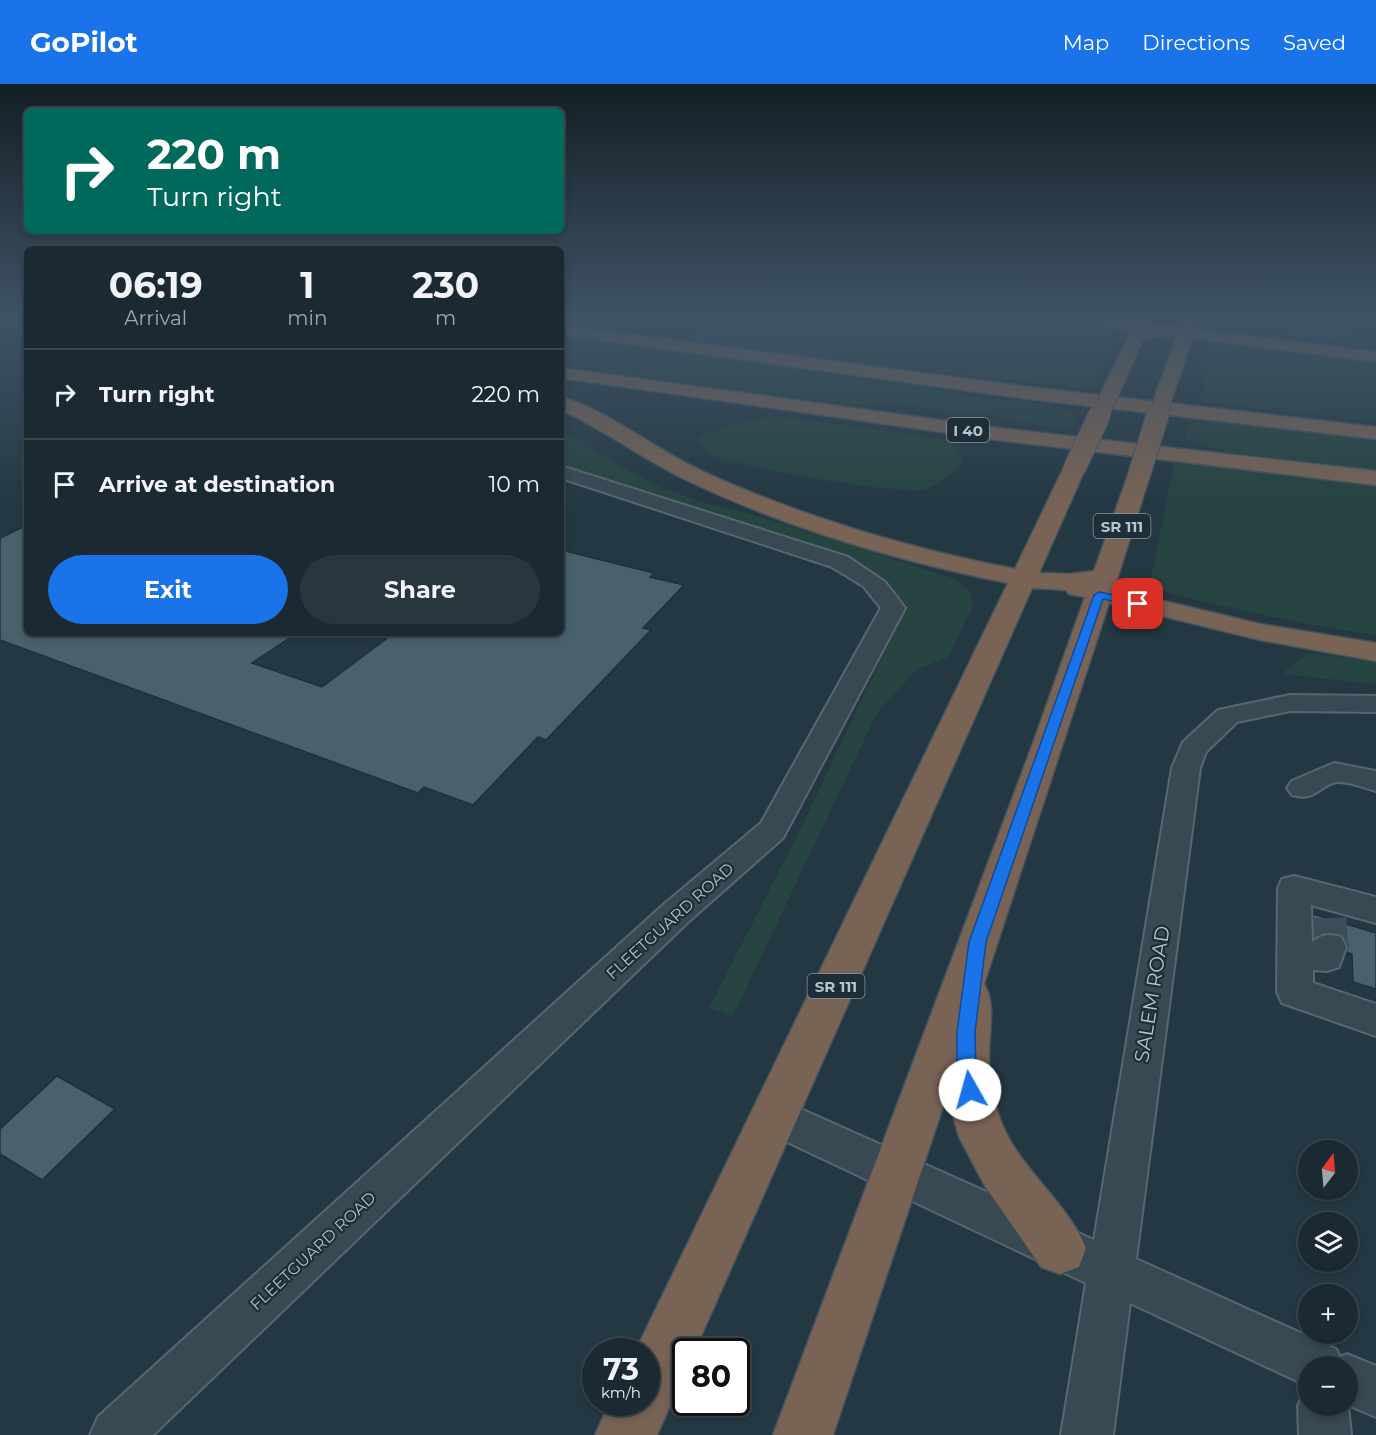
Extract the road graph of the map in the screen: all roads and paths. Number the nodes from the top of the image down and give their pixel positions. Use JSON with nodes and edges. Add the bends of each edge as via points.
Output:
{"nodes":[{"id":1,"x":604,"y":379,"type":"edge"},
{"id":2,"x":929,"y":379,"type":"edge"},
{"id":3,"x":1117,"y":379,"type":"edge"},
{"id":4,"x":1170,"y":379,"type":"edge"},
{"id":5,"x":564,"y":405,"type":"edge"},
{"id":6,"x":1376,"y":433,"type":"edge"},
{"id":7,"x":564,"y":473,"type":"edge"},
{"id":8,"x":1376,"y":478,"type":"edge"},
{"id":9,"x":957,"y":565,"type":"junction"},
{"id":10,"x":1031,"y":565,"type":"junction"},
{"id":11,"x":1090,"y":585,"type":"junction"},
{"id":12,"x":1176,"y":612,"type":"junction"},
{"id":13,"x":1006,"y":619,"type":"junction"},
{"id":14,"x":1084,"y":642,"type":"junction"},
{"id":15,"x":1376,"y":652,"type":"edge"},
{"id":16,"x":1376,"y":704,"type":"edge"},
{"id":17,"x":1376,"y":781,"type":"edge"},
{"id":18,"x":1302,"y":788,"type":"dead end"},
{"id":19,"x":1294,"y":897,"type":"junction"},
{"id":20,"x":1376,"y":910,"type":"edge"},
{"id":21,"x":977,"y":942,"type":"junction"},
{"id":22,"x":1294,"y":955,"type":"junction"},
{"id":23,"x":1376,"y":1020,"type":"edge"},
{"id":24,"x":776,"y":1117,"type":"junction"},
{"id":25,"x":895,"y":1173,"type":"junction"},
{"id":26,"x":1060,"y":1248,"type":"junction"},
{"id":27,"x":1111,"y":1271,"type":"junction"},
{"id":28,"x":1298,"y":1356,"type":"edge"},
{"id":29,"x":660,"y":1362,"type":"edge"},
{"id":30,"x":1358,"y":1384,"type":"edge"},
{"id":31,"x":1376,"y":1392,"type":"edge"},
{"id":32,"x":635,"y":1416,"type":"edge"},
{"id":33,"x":1324,"y":1416,"type":"edge"},
{"id":34,"x":805,"y":1423,"type":"edge"},
{"id":35,"x":116,"y":1435,"type":"edge"},
{"id":36,"x":625,"y":1435,"type":"edge"},
{"id":37,"x":1087,"y":1435,"type":"edge"},
{"id":38,"x":1325,"y":1435,"type":"edge"}],
"edges":[{"from":1,"to":8,"type":"highway","number":"I 40","via":[[998,434]]},
{"from":2,"to":6,"type":"highway"},
{"from":3,"to":10,"type":"highway","number":"SR 111","bridge":true},
{"from":4,"to":11,"type":"highway","number":"SR 111","bridge":true,"via":[[1139,476]]},
{"from":5,"to":9,"type":"highway","via":[[742,498],[888,547]]},
{"from":7,"to":35,"type":"street","name":"FLEETGUARD ROAD","via":[[840,562],[864,574],[882,590],[893,608],[772,830],[675,914]]},
{"from":9,"to":10,"type":"highway"},
{"from":9,"to":13,"type":"highway","via":[[991,587]]},
{"from":10,"to":11,"type":"highway"},
{"from":10,"to":13,"type":"highway","number":"SR 111"},
{"from":11,"to":12,"type":"highway"},
{"from":11,"to":14,"type":"highway","number":"SR 111"},
{"from":12,"to":14,"type":"highway","via":[[1113,621]]},
{"from":12,"to":15,"type":"highway","via":[[1260,632]]},
{"from":13,"to":24,"type":"highway","number":"SR 111"},
{"from":14,"to":21,"type":"highway","number":"SR 111"},
{"from":16,"to":27,"type":"street","name":"SALEM ROAD","via":[[1290,703],[1228,716],[1193,748],[1186,768]]},
{"from":17,"to":18,"type":"street","via":[[1334,772]]},
{"from":19,"to":20,"type":"street","via":[[1294,888]]},
{"from":19,"to":22,"type":"street"},
{"from":19,"to":22,"type":"street","via":[[1318,906],[1328,933],[1327,957]]},
{"from":21,"to":25,"type":"highway","number":"SR 111"},
{"from":21,"to":26,"type":"highway","via":[[966,1032],[966,1074],[977,1122],[1000,1165]]},
{"from":22,"to":23,"type":"street","via":[[1295,992]]},
{"from":24,"to":25,"type":"street"},
{"from":24,"to":29,"type":"highway","number":"SR 111"},
{"from":25,"to":26,"type":"street"},
{"from":25,"to":34,"type":"highway","number":"SR 111"},
{"from":26,"to":27,"type":"street"},
{"from":27,"to":28,"type":"street"},
{"from":27,"to":37,"type":"street","name":"SALEM ROAD"},
{"from":30,"to":31,"type":"street"},
{"from":32,"to":36,"type":"highway"},
{"from":33,"to":38,"type":"street"}]}
